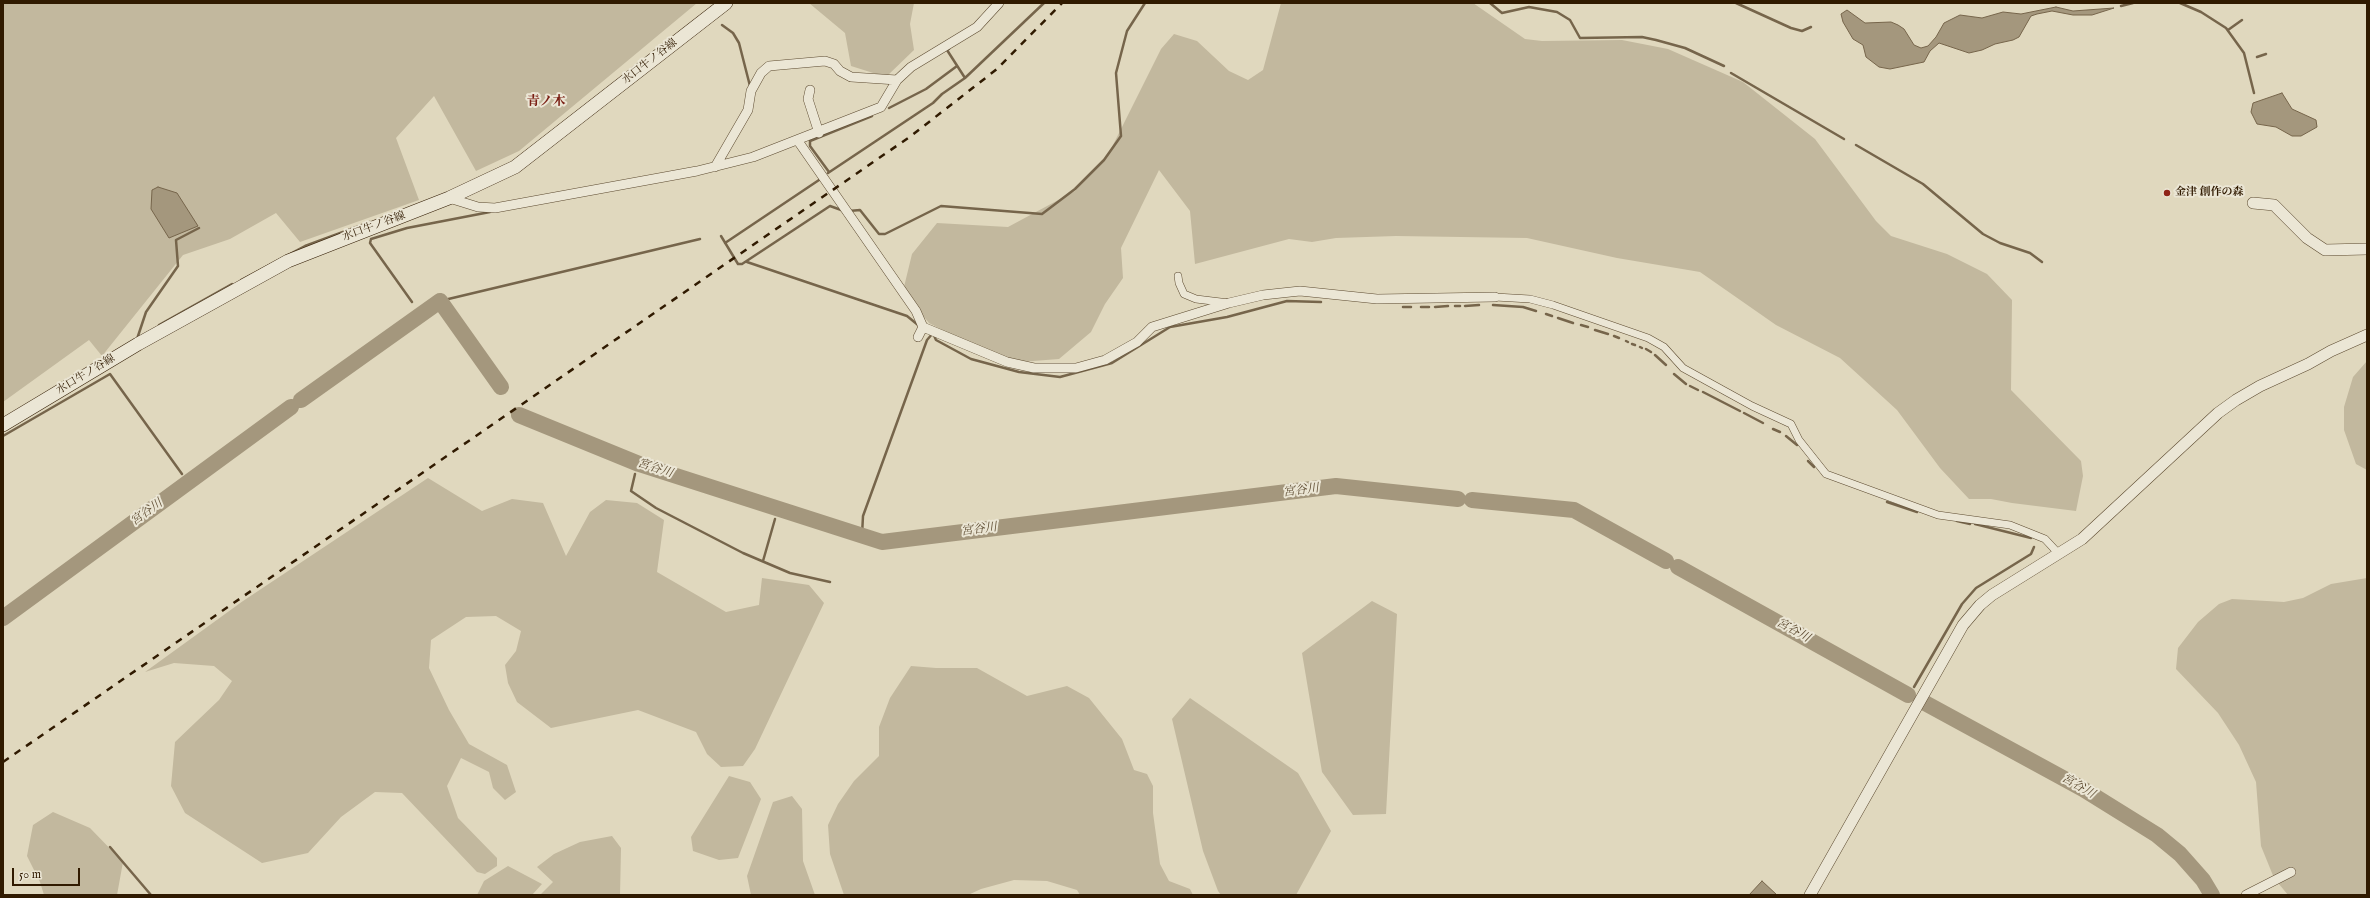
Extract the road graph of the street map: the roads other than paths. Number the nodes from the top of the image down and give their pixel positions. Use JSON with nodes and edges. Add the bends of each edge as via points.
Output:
{"nodes":[{"id":1,"x":726,"y":3,"type":"edge"},
{"id":2,"x":999,"y":3,"type":"edge"},
{"id":3,"x":897,"y":80,"type":"junction"},
{"id":4,"x":810,"y":90,"type":"dead end"},
{"id":5,"x":819,"y":133,"type":"junction"},
{"id":6,"x":798,"y":141,"type":"junction"},
{"id":7,"x":715,"y":167,"type":"junction"},
{"id":8,"x":449,"y":198,"type":"junction"},
{"id":9,"x":2253,"y":203,"type":"dead end"},
{"id":10,"x":2367,"y":249,"type":"edge"},
{"id":11,"x":1178,"y":276,"type":"dead end"},
{"id":12,"x":1495,"y":297,"type":"joint"},
{"id":13,"x":1229,"y":303,"type":"junction"},
{"id":14,"x":924,"y":327,"type":"junction"},
{"id":15,"x":2367,"y":335,"type":"edge"},
{"id":16,"x":918,"y":337,"type":"dead end"},
{"id":17,"x":3,"y":425,"type":"edge"},
{"id":18,"x":2058,"y":553,"type":"junction"},
{"id":19,"x":2291,"y":872,"type":"dead end"},
{"id":20,"x":1810,"y":895,"type":"edge"},
{"id":21,"x":2246,"y":895,"type":"edge"}],
"edges":[{"from":1,"to":8,"type":"main road","name":"水口牛ノ谷線","via":[[515,167]]},
{"from":2,"to":3,"type":"street","via":[[977,27],[911,67]]},
{"from":3,"to":5,"type":"street","via":[[881,107]]},
{"from":3,"to":7,"type":"street","via":[[851,77],[834,64],[825,61],[769,66],[761,73],[752,91],[748,110]]},
{"from":4,"to":5,"type":"street","via":[[808,99]]},
{"from":5,"to":6,"type":"street"},
{"from":6,"to":7,"type":"street","via":[[753,158]]},
{"from":6,"to":14,"type":"street","via":[[916,311]]},
{"from":7,"to":8,"type":"street","via":[[495,208],[478,207]]},
{"from":8,"to":17,"type":"main road","name":"水口牛ノ谷線","via":[[288,261],[138,344]]},
{"from":9,"to":10,"type":"street","via":[[2274,205],[2307,238],[2325,250]]},
{"from":11,"to":13,"type":"street","via":[[1184,294],[1196,299]]},
{"from":12,"to":13,"type":"street","via":[[1377,299],[1300,292],[1263,295]]},
{"from":12,"to":18,"type":"street","via":[[1530,299],[1553,305],[1648,338],[1664,347],[1684,368],[1752,406],[1791,424],[1799,440],[1826,474],[1938,515],[2010,525],[2045,539]]},
{"from":13,"to":14,"type":"street","via":[[1152,327],[1137,342],[1105,360],[1076,368],[1034,368],[1007,362]]},
{"from":14,"to":16,"type":"street"},
{"from":15,"to":18,"type":"street","via":[[2236,400],[2218,413],[2082,539]]},
{"from":18,"to":20,"type":"street","via":[[1992,595],[1963,625]]},
{"from":19,"to":21,"type":"street"}]}
